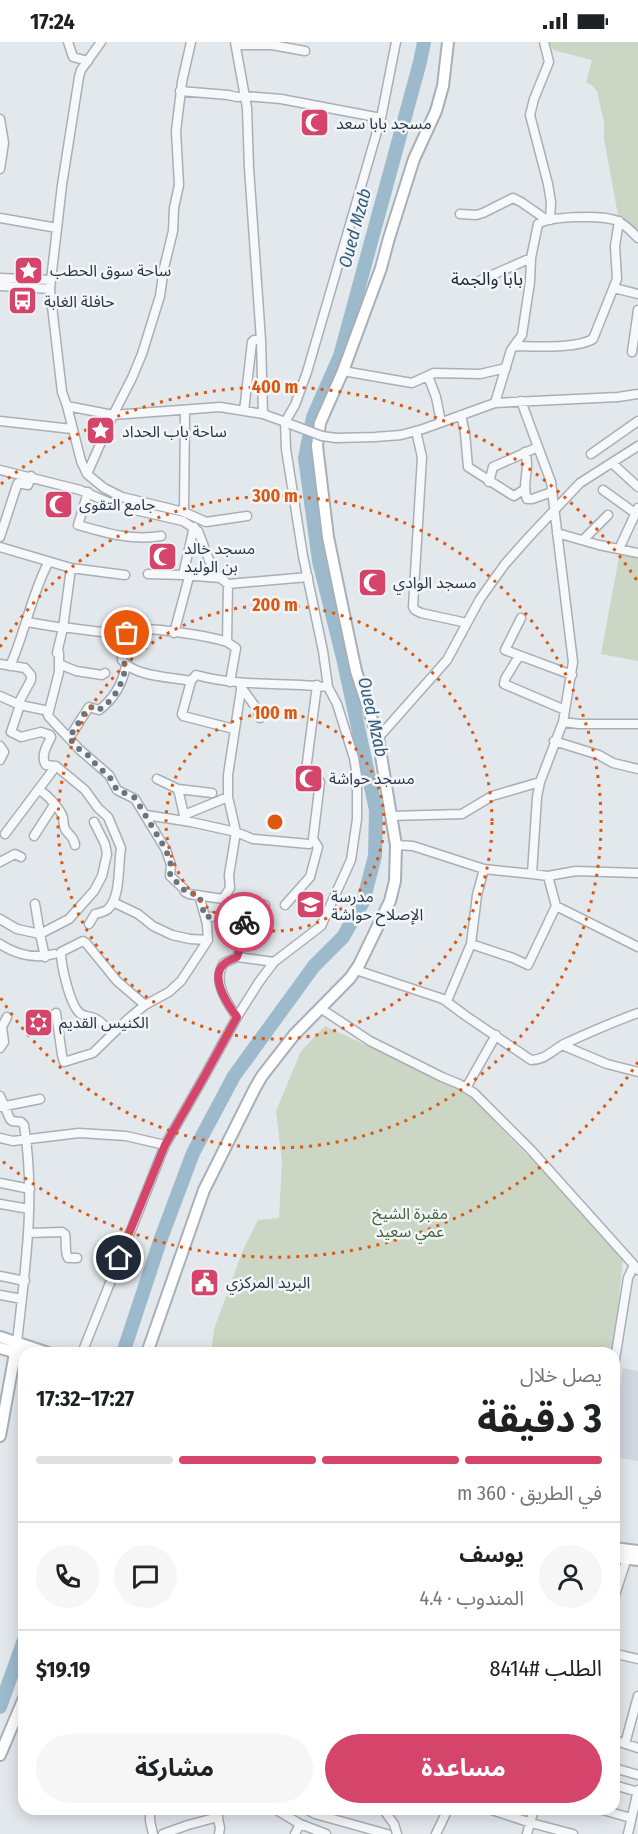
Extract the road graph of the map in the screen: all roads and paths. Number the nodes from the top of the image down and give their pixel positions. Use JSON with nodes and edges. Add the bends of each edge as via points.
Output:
{"nodes":[{"id":1,"x":68,"y":42,"type":"edge"},
{"id":2,"x":101,"y":42,"type":"edge"},
{"id":3,"x":191,"y":42,"type":"edge"},
{"id":4,"x":396,"y":42,"type":"edge"},
{"id":5,"x":448,"y":42,"type":"edge"},
{"id":6,"x":544,"y":42,"type":"edge"},
{"id":7,"x":236,"y":44,"type":"edge"},
{"id":8,"x":305,"y":51,"type":"dead end"},
{"id":9,"x":88,"y":61,"type":"junction"},
{"id":10,"x":180,"y":91,"type":"junction"},
{"id":11,"x":245,"y":96,"type":"junction"},
{"id":12,"x":381,"y":118,"type":"junction"},
{"id":13,"x":0,"y":119,"type":"edge"},
{"id":14,"x":0,"y":169,"type":"edge"},
{"id":15,"x":460,"y":214,"type":"dead end"},
{"id":16,"x":0,"y":218,"type":"edge"},
{"id":17,"x":548,"y":220,"type":"junction"},
{"id":18,"x":619,"y":221,"type":"junction"},
{"id":19,"x":57,"y":228,"type":"junction"},
{"id":20,"x":638,"y":238,"type":"edge"},
{"id":21,"x":531,"y":258,"type":"junction"},
{"id":22,"x":0,"y":278,"type":"edge"},
{"id":23,"x":481,"y":280,"type":"dead end"},
{"id":24,"x":50,"y":284,"type":"junction"},
{"id":25,"x":0,"y":286,"type":"edge"},
{"id":26,"x":614,"y":288,"type":"junction"},
{"id":27,"x":638,"y":294,"type":"edge"},
{"id":28,"x":638,"y":310,"type":"edge"},
{"id":29,"x":261,"y":340,"type":"junction"},
{"id":30,"x":514,"y":346,"type":"junction"},
{"id":31,"x":632,"y":352,"type":"dead end"},
{"id":32,"x":506,"y":368,"type":"junction"},
{"id":33,"x":344,"y":371,"type":"junction"},
{"id":34,"x":428,"y":376,"type":"junction"},
{"id":35,"x":638,"y":394,"type":"edge"},
{"id":36,"x":522,"y":401,"type":"junction"},
{"id":37,"x":495,"y":403,"type":"junction"},
{"id":38,"x":67,"y":406,"type":"junction"},
{"id":39,"x":184,"y":410,"type":"junction"},
{"id":40,"x":244,"y":411,"type":"junction"},
{"id":41,"x":263,"y":414,"type":"junction"},
{"id":42,"x":113,"y":415,"type":"junction"},
{"id":43,"x":460,"y":415,"type":"junction"},
{"id":44,"x":0,"y":421,"type":"edge"},
{"id":45,"x":638,"y":421,"type":"edge"},
{"id":46,"x":441,"y":422,"type":"junction"},
{"id":47,"x":287,"y":423,"type":"junction"},
{"id":48,"x":72,"y":429,"type":"junction"},
{"id":49,"x":416,"y":431,"type":"junction"},
{"id":50,"x":638,"y":446,"type":"edge"},
{"id":51,"x":538,"y":447,"type":"junction"},
{"id":52,"x":525,"y":452,"type":"junction"},
{"id":53,"x":591,"y":454,"type":"dead end"},
{"id":54,"x":612,"y":463,"type":"junction"},
{"id":55,"x":0,"y":470,"type":"edge"},
{"id":56,"x":87,"y":474,"type":"junction"},
{"id":57,"x":30,"y":477,"type":"junction"},
{"id":58,"x":489,"y":482,"type":"junction"},
{"id":59,"x":638,"y":488,"type":"edge"},
{"id":60,"x":525,"y":489,"type":"junction"},
{"id":61,"x":603,"y":490,"type":"dead end"},
{"id":62,"x":88,"y":492,"type":"junction"},
{"id":63,"x":552,"y":492,"type":"junction"},
{"id":64,"x":0,"y":507,"type":"edge"},
{"id":65,"x":10,"y":509,"type":"junction"},
{"id":66,"x":555,"y":509,"type":"junction"},
{"id":67,"x":636,"y":510,"type":"edge"},
{"id":68,"x":184,"y":512,"type":"junction"},
{"id":69,"x":608,"y":515,"type":"dead end"},
{"id":70,"x":247,"y":516,"type":"dead end"},
{"id":71,"x":194,"y":527,"type":"junction"},
{"id":72,"x":557,"y":532,"type":"junction"},
{"id":73,"x":0,"y":536,"type":"edge"},
{"id":74,"x":161,"y":536,"type":"dead end"},
{"id":75,"x":583,"y":540,"type":"junction"},
{"id":76,"x":0,"y":548,"type":"edge"},
{"id":77,"x":619,"y":549,"type":"junction"},
{"id":78,"x":638,"y":552,"type":"edge"},
{"id":79,"x":48,"y":562,"type":"junction"},
{"id":80,"x":71,"y":568,"type":"junction"},
{"id":81,"x":148,"y":574,"type":"dead end"},
{"id":82,"x":124,"y":575,"type":"dead end"},
{"id":83,"x":186,"y":576,"type":"junction"},
{"id":84,"x":308,"y":577,"type":"junction"},
{"id":85,"x":224,"y":581,"type":"junction"},
{"id":86,"x":521,"y":618,"type":"dead end"},
{"id":87,"x":27,"y":622,"type":"junction"},
{"id":88,"x":467,"y":623,"type":"junction"},
{"id":89,"x":63,"y":628,"type":"junction"},
{"id":90,"x":174,"y":633,"type":"junction"},
{"id":91,"x":125,"y":635,"type":"junction"},
{"id":92,"x":227,"y":642,"type":"junction"},
{"id":93,"x":519,"y":656,"type":"junction"},
{"id":94,"x":0,"y":664,"type":"edge"},
{"id":95,"x":59,"y":664,"type":"junction"},
{"id":96,"x":10,"y":666,"type":"junction"},
{"id":97,"x":126,"y":666,"type":"junction"},
{"id":98,"x":105,"y":673,"type":"dead end"},
{"id":99,"x":572,"y":675,"type":"junction"},
{"id":100,"x":191,"y":681,"type":"junction"},
{"id":101,"x":230,"y":682,"type":"junction"},
{"id":102,"x":242,"y":685,"type":"junction"},
{"id":103,"x":317,"y":685,"type":"junction"},
{"id":104,"x":328,"y":687,"type":"junction"},
{"id":105,"x":0,"y":696,"type":"edge"},
{"id":106,"x":19,"y":704,"type":"junction"},
{"id":107,"x":565,"y":710,"type":"junction"},
{"id":108,"x":49,"y":711,"type":"junction"},
{"id":109,"x":260,"y":718,"type":"dead end"},
{"id":110,"x":563,"y":722,"type":"junction"},
{"id":111,"x":638,"y":724,"type":"edge"},
{"id":112,"x":234,"y":729,"type":"junction"},
{"id":113,"x":69,"y":738,"type":"junction"},
{"id":114,"x":378,"y":738,"type":"junction"},
{"id":115,"x":554,"y":741,"type":"junction"},
{"id":116,"x":0,"y":746,"type":"edge"},
{"id":117,"x":0,"y":760,"type":"edge"},
{"id":118,"x":56,"y":766,"type":"junction"},
{"id":119,"x":638,"y":769,"type":"edge"},
{"id":120,"x":157,"y":779,"type":"dead end"},
{"id":121,"x":540,"y":782,"type":"junction"},
{"id":122,"x":178,"y":789,"type":"junction"},
{"id":123,"x":39,"y":790,"type":"junction"},
{"id":124,"x":212,"y":793,"type":"dead end"},
{"id":125,"x":228,"y":797,"type":"junction"},
{"id":126,"x":54,"y":805,"type":"junction"},
{"id":127,"x":146,"y":815,"type":"junction"},
{"id":128,"x":391,"y":816,"type":"junction"},
{"id":129,"x":185,"y":818,"type":"junction"},
{"id":130,"x":94,"y":822,"type":"dead end"},
{"id":131,"x":236,"y":832,"type":"junction"},
{"id":132,"x":5,"y":834,"type":"dead end"},
{"id":133,"x":34,"y":836,"type":"dead end"},
{"id":134,"x":309,"y":844,"type":"dead end"},
{"id":135,"x":75,"y":845,"type":"dead end"},
{"id":136,"x":396,"y":845,"type":"junction"},
{"id":137,"x":21,"y":857,"type":"dead end"},
{"id":138,"x":0,"y":862,"type":"edge"},
{"id":139,"x":484,"y":869,"type":"junction"},
{"id":140,"x":638,"y":873,"type":"edge"},
{"id":141,"x":532,"y":874,"type":"junction"},
{"id":142,"x":548,"y":876,"type":"junction"},
{"id":143,"x":199,"y":895,"type":"junction"},
{"id":144,"x":112,"y":902,"type":"junction"},
{"id":145,"x":35,"y":904,"type":"dead end"},
{"id":146,"x":265,"y":904,"type":"dead end"},
{"id":147,"x":285,"y":905,"type":"dead end"},
{"id":148,"x":556,"y":906,"type":"junction"},
{"id":149,"x":205,"y":917,"type":"junction"},
{"id":150,"x":0,"y":919,"type":"edge"},
{"id":151,"x":89,"y":924,"type":"dead end"},
{"id":152,"x":252,"y":926,"type":"junction"},
{"id":153,"x":40,"y":934,"type":"junction"},
{"id":154,"x":208,"y":940,"type":"junction"},
{"id":155,"x":0,"y":944,"type":"edge"},
{"id":156,"x":471,"y":944,"type":"junction"},
{"id":157,"x":638,"y":947,"type":"edge"},
{"id":158,"x":237,"y":957,"type":"junction"},
{"id":159,"x":274,"y":962,"type":"junction"},
{"id":160,"x":356,"y":970,"type":"junction"},
{"id":161,"x":447,"y":1001,"type":"junction"},
{"id":162,"x":145,"y":1005,"type":"junction"},
{"id":163,"x":320,"y":1008,"type":"junction"},
{"id":164,"x":56,"y":1013,"type":"dead end"},
{"id":165,"x":638,"y":1013,"type":"edge"},
{"id":166,"x":7,"y":1017,"type":"dead end"},
{"id":167,"x":237,"y":1017,"type":"junction"},
{"id":168,"x":112,"y":1034,"type":"junction"},
{"id":169,"x":495,"y":1035,"type":"junction"},
{"id":170,"x":562,"y":1045,"type":"junction"},
{"id":171,"x":0,"y":1048,"type":"edge"},
{"id":172,"x":638,"y":1072,"type":"edge"},
{"id":173,"x":466,"y":1088,"type":"junction"},
{"id":174,"x":0,"y":1096,"type":"edge"},
{"id":175,"x":40,"y":1099,"type":"dead end"},
{"id":176,"x":2,"y":1107,"type":"edge"},
{"id":177,"x":0,"y":1138,"type":"edge"},
{"id":178,"x":25,"y":1138,"type":"junction"},
{"id":179,"x":165,"y":1145,"type":"junction"},
{"id":180,"x":0,"y":1183,"type":"edge"},
{"id":181,"x":30,"y":1189,"type":"junction"},
{"id":182,"x":0,"y":1204,"type":"edge"},
{"id":183,"x":29,"y":1209,"type":"junction"},
{"id":184,"x":29,"y":1233,"type":"junction"},
{"id":185,"x":77,"y":1258,"type":"dead end"},
{"id":186,"x":636,"y":1268,"type":"edge"},
{"id":187,"x":0,"y":1276,"type":"edge"},
{"id":188,"x":25,"y":1281,"type":"junction"},
{"id":189,"x":0,"y":1295,"type":"edge"},
{"id":190,"x":22,"y":1299,"type":"junction"},
{"id":191,"x":0,"y":1337,"type":"edge"},
{"id":192,"x":19,"y":1347,"type":"edge"},
{"id":193,"x":84,"y":1347,"type":"edge"},
{"id":194,"x":149,"y":1347,"type":"edge"},
{"id":195,"x":617,"y":1347,"type":"edge"},
{"id":196,"x":0,"y":1348,"type":"edge"},
{"id":197,"x":18,"y":1349,"type":"edge"},
{"id":198,"x":18,"y":1350,"type":"edge"},
{"id":199,"x":18,"y":1355,"type":"edge"},
{"id":200,"x":0,"y":1436,"type":"edge"},
{"id":201,"x":620,"y":1549,"type":"edge"},
{"id":202,"x":638,"y":1551,"type":"edge"},
{"id":203,"x":633,"y":1559,"type":"edge"},
{"id":204,"x":620,"y":1586,"type":"edge"},
{"id":205,"x":620,"y":1655,"type":"edge"},
{"id":206,"x":638,"y":1659,"type":"edge"},
{"id":207,"x":638,"y":1696,"type":"edge"},
{"id":208,"x":18,"y":1712,"type":"edge"},
{"id":209,"x":620,"y":1742,"type":"edge"},
{"id":210,"x":625,"y":1743,"type":"junction"},
{"id":211,"x":638,"y":1748,"type":"edge"},
{"id":212,"x":0,"y":1755,"type":"edge"},
{"id":213,"x":620,"y":1770,"type":"edge"},
{"id":214,"x":638,"y":1774,"type":"edge"},
{"id":215,"x":620,"y":1786,"type":"edge"},
{"id":216,"x":638,"y":1791,"type":"edge"},
{"id":217,"x":150,"y":1815,"type":"edge"},
{"id":218,"x":212,"y":1815,"type":"edge"},
{"id":219,"x":217,"y":1815,"type":"edge"},
{"id":220,"x":283,"y":1815,"type":"edge"},
{"id":221,"x":326,"y":1815,"type":"edge"},
{"id":222,"x":387,"y":1815,"type":"edge"},
{"id":223,"x":445,"y":1815,"type":"edge"},
{"id":224,"x":507,"y":1815,"type":"edge"},
{"id":225,"x":533,"y":1815,"type":"edge"},
{"id":226,"x":620,"y":1815,"type":"edge"},
{"id":227,"x":632,"y":1818,"type":"junction"},
{"id":228,"x":531,"y":1823,"type":"junction"},
{"id":229,"x":300,"y":1824,"type":"junction"},
{"id":230,"x":153,"y":1834,"type":"edge"},
{"id":231,"x":163,"y":1834,"type":"edge"},
{"id":232,"x":219,"y":1834,"type":"edge"},
{"id":233,"x":295,"y":1834,"type":"edge"},
{"id":234,"x":326,"y":1834,"type":"edge"},
{"id":235,"x":387,"y":1834,"type":"edge"},
{"id":236,"x":397,"y":1834,"type":"edge"},
{"id":237,"x":436,"y":1834,"type":"edge"},
{"id":238,"x":527,"y":1834,"type":"edge"},
{"id":239,"x":573,"y":1834,"type":"edge"},
{"id":240,"x":627,"y":1834,"type":"edge"}],
"edges":[{"from":1,"to":9,"type":"street","via":[[72,57]]},
{"from":2,"to":9,"type":"street"},
{"from":3,"to":10,"type":"street"},
{"from":4,"to":12,"type":"street"},
{"from":5,"to":33,"type":"street","via":[[436,111],[414,159]]},
{"from":6,"to":17,"type":"street","via":[[549,62],[530,115],[548,184]]},
{"from":7,"to":8,"type":"street"},
{"from":7,"to":11,"type":"street"},
{"from":9,"to":19,"type":"street","via":[[79,77]]},
{"from":10,"to":11,"type":"street"},
{"from":10,"to":42,"type":"street","via":[[176,131],[179,185],[162,287],[142,354]]},
{"from":11,"to":12,"type":"street"},
{"from":11,"to":29,"type":"street"},
{"from":12,"to":47,"type":"street","via":[[307,372]]},
{"from":13,"to":14,"type":"street","via":[[4,143]]},
{"from":15,"to":17,"type":"street","via":[[483,213],[513,198]]},
{"from":16,"to":19,"type":"street"},
{"from":17,"to":18,"type":"street"},
{"from":17,"to":21,"type":"street","via":[[538,224]]},
{"from":18,"to":20,"type":"street"},
{"from":18,"to":26,"type":"street"},
{"from":19,"to":24,"type":"street"},
{"from":21,"to":23,"type":"street"},
{"from":21,"to":30,"type":"street","via":[[522,335]]},
{"from":22,"to":24,"type":"street"},
{"from":24,"to":25,"type":"street"},
{"from":24,"to":38,"type":"street","via":[[62,392]]},
{"from":26,"to":27,"type":"street"},
{"from":26,"to":30,"type":"street","via":[[590,341]]},
{"from":28,"to":31,"type":"street"},
{"from":29,"to":40,"type":"street","via":[[252,342]]},
{"from":29,"to":41,"type":"street"},
{"from":30,"to":32,"type":"street"},
{"from":32,"to":34,"type":"street","via":[[480,374],[440,372]]},
{"from":32,"to":37,"type":"street"},
{"from":33,"to":34,"type":"street","via":[[408,383]]},
{"from":33,"to":114,"type":"street","via":[[318,431],[318,459],[328,537],[356,671]]},
{"from":34,"to":46,"type":"street"},
{"from":35,"to":36,"type":"street"},
{"from":36,"to":37,"type":"street"},
{"from":36,"to":51,"type":"street"},
{"from":37,"to":43,"type":"street"},
{"from":38,"to":42,"type":"street"},
{"from":38,"to":48,"type":"street"},
{"from":39,"to":40,"type":"street","via":[[213,406]]},
{"from":39,"to":42,"type":"street"},
{"from":39,"to":68,"type":"street"},
{"from":40,"to":41,"type":"street"},
{"from":41,"to":47,"type":"street"},
{"from":42,"to":56,"type":"street"},
{"from":43,"to":46,"type":"street"},
{"from":43,"to":58,"type":"street","via":[[468,467]]},
{"from":44,"to":48,"type":"street"},
{"from":45,"to":53,"type":"street"},
{"from":46,"to":49,"type":"street"},
{"from":47,"to":49,"type":"street","bridge":true,"via":[[336,438],[386,437]]},
{"from":47,"to":84,"type":"street","via":[[286,449]]},
{"from":48,"to":56,"type":"street"},
{"from":49,"to":88,"type":"street","via":[[422,458],[413,607],[421,613]]},
{"from":50,"to":54,"type":"street"},
{"from":51,"to":52,"type":"street"},
{"from":51,"to":63,"type":"street"},
{"from":52,"to":58,"type":"street","via":[[493,466]]},
{"from":52,"to":60,"type":"street"},
{"from":54,"to":59,"type":"street"},
{"from":54,"to":66,"type":"street","via":[[580,483]]},
{"from":55,"to":57,"type":"street"},
{"from":56,"to":68,"type":"street","via":[[122,497]]},
{"from":57,"to":62,"type":"street"},
{"from":57,"to":65,"type":"street","via":[[28,485],[17,484]]},
{"from":58,"to":60,"type":"street","via":[[514,496]]},
{"from":60,"to":63,"type":"street","via":[[529,500]]},
{"from":61,"to":67,"type":"street"},
{"from":62,"to":71,"type":"street","via":[[117,506]]},
{"from":62,"to":74,"type":"street","via":[[78,525],[126,537]]},
{"from":63,"to":66,"type":"street"},
{"from":64,"to":65,"type":"street"},
{"from":65,"to":73,"type":"street"},
{"from":66,"to":72,"type":"street"},
{"from":66,"to":88,"type":"street","via":[[505,564]]},
{"from":67,"to":77,"type":"street"},
{"from":68,"to":70,"type":"street","via":[[206,522]]},
{"from":69,"to":75,"type":"street"},
{"from":71,"to":83,"type":"street"},
{"from":71,"to":85,"type":"street","via":[[201,536],[211,568]]},
{"from":72,"to":75,"type":"street"},
{"from":72,"to":99,"type":"street"},
{"from":75,"to":77,"type":"street"},
{"from":76,"to":79,"type":"street"},
{"from":77,"to":78,"type":"street"},
{"from":79,"to":80,"type":"street"},
{"from":79,"to":87,"type":"street"},
{"from":80,"to":82,"type":"street"},
{"from":80,"to":89,"type":"street"},
{"from":81,"to":83,"type":"street"},
{"from":83,"to":85,"type":"street"},
{"from":83,"to":90,"type":"street"},
{"from":84,"to":85,"type":"street"},
{"from":84,"to":104,"type":"street"},
{"from":85,"to":92,"type":"street"},
{"from":86,"to":93,"type":"street","via":[[505,648]]},
{"from":87,"to":89,"type":"street"},
{"from":87,"to":96,"type":"street"},
{"from":88,"to":114,"type":"street","via":[[447,660]]},
{"from":89,"to":91,"type":"street"},
{"from":89,"to":95,"type":"street","via":[[57,653]]},
{"from":90,"to":91,"type":"street","via":[[132,626]]},
{"from":90,"to":92,"type":"street"},
{"from":91,"to":97,"type":"street","via":[[122,660]]},
{"from":92,"to":101,"type":"street","via":[[236,648]]},
{"from":93,"to":99,"type":"street"},
{"from":93,"to":107,"type":"street","via":[[505,679],[506,686]]},
{"from":94,"to":96,"type":"street"},
{"from":95,"to":98,"type":"street","via":[[76,671]]},
{"from":95,"to":108,"type":"street"},
{"from":96,"to":106,"type":"street","via":[[25,669],[31,675]]},
{"from":97,"to":100,"type":"street"},
{"from":97,"to":113,"type":"street","via":[[123,681],[110,702],[99,710],[89,707]]},
{"from":99,"to":107,"type":"street"},
{"from":100,"to":101,"type":"street","via":[[196,675]]},
{"from":100,"to":112,"type":"street","via":[[183,716]]},
{"from":101,"to":102,"type":"street"},
{"from":102,"to":103,"type":"street"},
{"from":102,"to":109,"type":"street"},
{"from":102,"to":112,"type":"street"},
{"from":103,"to":104,"type":"street"},
{"from":103,"to":147,"type":"street","via":[[305,778],[320,782],[312,839],[318,847],[310,877]]},
{"from":104,"to":159,"type":"street","via":[[337,704],[357,776],[353,853],[321,926]]},
{"from":105,"to":106,"type":"street"},
{"from":106,"to":108,"type":"street"},
{"from":106,"to":118,"type":"street","via":[[10,732],[21,737],[41,732],[50,735],[43,760],[46,765]]},
{"from":107,"to":110,"type":"street"},
{"from":108,"to":113,"type":"street","via":[[49,717]]},
{"from":110,"to":111,"type":"street"},
{"from":110,"to":115,"type":"street"},
{"from":112,"to":125,"type":"street"},
{"from":113,"to":127,"type":"street","via":[[109,776],[117,790],[135,799]]},
{"from":114,"to":128,"type":"street"},
{"from":115,"to":119,"type":"street"},
{"from":115,"to":121,"type":"street"},
{"from":116,"to":117,"type":"street","via":[[4,752]]},
{"from":118,"to":123,"type":"street"},
{"from":118,"to":144,"type":"street","via":[[85,790],[108,817],[120,843],[118,883]]},
{"from":120,"to":122,"type":"street"},
{"from":121,"to":128,"type":"street","via":[[492,796],[462,814]]},
{"from":121,"to":141,"type":"street"},
{"from":122,"to":124,"type":"street"},
{"from":122,"to":129,"type":"street"},
{"from":123,"to":126,"type":"street"},
{"from":123,"to":132,"type":"street"},
{"from":125,"to":129,"type":"street"},
{"from":125,"to":131,"type":"street"},
{"from":126,"to":133,"type":"street"},
{"from":126,"to":135,"type":"street"},
{"from":127,"to":129,"type":"street"},
{"from":127,"to":143,"type":"street","via":[[166,850],[170,876],[185,892]]},
{"from":128,"to":136,"type":"street"},
{"from":129,"to":131,"type":"street"},
{"from":130,"to":153,"type":"street","via":[[107,854],[97,888],[69,919]]},
{"from":131,"to":134,"type":"street","via":[[253,838]]},
{"from":131,"to":143,"type":"street","via":[[230,888],[225,898]]},
{"from":136,"to":139,"type":"street","via":[[414,846]]},
{"from":136,"to":160,"type":"street","via":[[390,902]]},
{"from":137,"to":138,"type":"street","via":[[15,854]]},
{"from":139,"to":141,"type":"street"},
{"from":139,"to":156,"type":"street"},
{"from":140,"to":142,"type":"street","via":[[576,872]]},
{"from":141,"to":142,"type":"street"},
{"from":142,"to":148,"type":"street"},
{"from":143,"to":149,"type":"street"},
{"from":144,"to":151,"type":"street","via":[[108,910],[94,914]]},
{"from":144,"to":154,"type":"street","via":[[172,935]]},
{"from":145,"to":153,"type":"street"},
{"from":146,"to":152,"type":"street"},
{"from":148,"to":156,"type":"street","via":[[528,965]]},
{"from":148,"to":157,"type":"street"},
{"from":149,"to":152,"type":"street","via":[[225,916]]},
{"from":149,"to":154,"type":"street"},
{"from":150,"to":153,"type":"street","via":[[17,929]]},
{"from":152,"to":158,"type":"street"},
{"from":153,"to":155,"type":"street","via":[[50,956],[36,958]]},
{"from":154,"to":162,"type":"street","via":[[181,981]]},
{"from":156,"to":161,"type":"street"},
{"from":158,"to":159,"type":"street"},
{"from":158,"to":167,"type":"street","via":[[224,963],[218,980]]},
{"from":159,"to":167,"type":"street"},
{"from":160,"to":161,"type":"street"},
{"from":160,"to":163,"type":"street"},
{"from":161,"to":169,"type":"street"},
{"from":162,"to":168,"type":"street"},
{"from":162,"to":168,"type":"street","via":[[117,981],[86,943],[82,941],[61,952],[77,1012],[99,1021]]},
{"from":163,"to":173,"type":"street","via":[[370,1041]]},
{"from":163,"to":194,"type":"street","via":[[262,1076],[213,1171]]},
{"from":164,"to":168,"type":"street","via":[[64,1062],[93,1053]]},
{"from":165,"to":170,"type":"street"},
{"from":166,"to":171,"type":"street"},
{"from":167,"to":179,"type":"street"},
{"from":169,"to":170,"type":"street","via":[[531,1060],[545,1057]]},
{"from":169,"to":173,"type":"street"},
{"from":170,"to":172,"type":"street"},
{"from":173,"to":186,"type":"street","via":[[530,1149]]},
{"from":174,"to":176,"type":"street"},
{"from":175,"to":176,"type":"street"},
{"from":176,"to":178,"type":"street","via":[[12,1121],[24,1125]]},
{"from":177,"to":178,"type":"street"},
{"from":178,"to":179,"type":"street","via":[[79,1133],[126,1136]]},
{"from":178,"to":181,"type":"street"},
{"from":179,"to":193,"type":"street"},
{"from":180,"to":181,"type":"street"},
{"from":181,"to":183,"type":"street"},
{"from":182,"to":183,"type":"street"},
{"from":183,"to":184,"type":"street"},
{"from":184,"to":185,"type":"street","via":[[65,1234],[65,1253],[68,1258]]},
{"from":184,"to":188,"type":"street"},
{"from":186,"to":195,"type":"street","via":[[626,1286]]},
{"from":187,"to":188,"type":"street"},
{"from":188,"to":190,"type":"street"},
{"from":189,"to":190,"type":"street"},
{"from":190,"to":192,"type":"street"},
{"from":191,"to":197,"type":"street"},
{"from":196,"to":198,"type":"street"},
{"from":199,"to":200,"type":"street"},
{"from":201,"to":202,"type":"street"},
{"from":203,"to":204,"type":"street"},
{"from":205,"to":206,"type":"street"},
{"from":207,"to":210,"type":"street"},
{"from":208,"to":212,"type":"street"},
{"from":209,"to":210,"type":"street"},
{"from":210,"to":211,"type":"street"},
{"from":213,"to":214,"type":"street"},
{"from":215,"to":216,"type":"street"},
{"from":216,"to":227,"type":"street"},
{"from":217,"to":230,"type":"street"},
{"from":218,"to":231,"type":"street"},
{"from":219,"to":232,"type":"street"},
{"from":220,"to":229,"type":"street"},
{"from":221,"to":235,"type":"street"},
{"from":222,"to":236,"type":"street"},
{"from":223,"to":237,"type":"street"},
{"from":224,"to":228,"type":"street"},
{"from":225,"to":228,"type":"street"},
{"from":226,"to":227,"type":"street"},
{"from":227,"to":240,"type":"street"},
{"from":228,"to":238,"type":"street"},
{"from":228,"to":239,"type":"street"},
{"from":229,"to":233,"type":"street"},
{"from":229,"to":234,"type":"street"}]}
